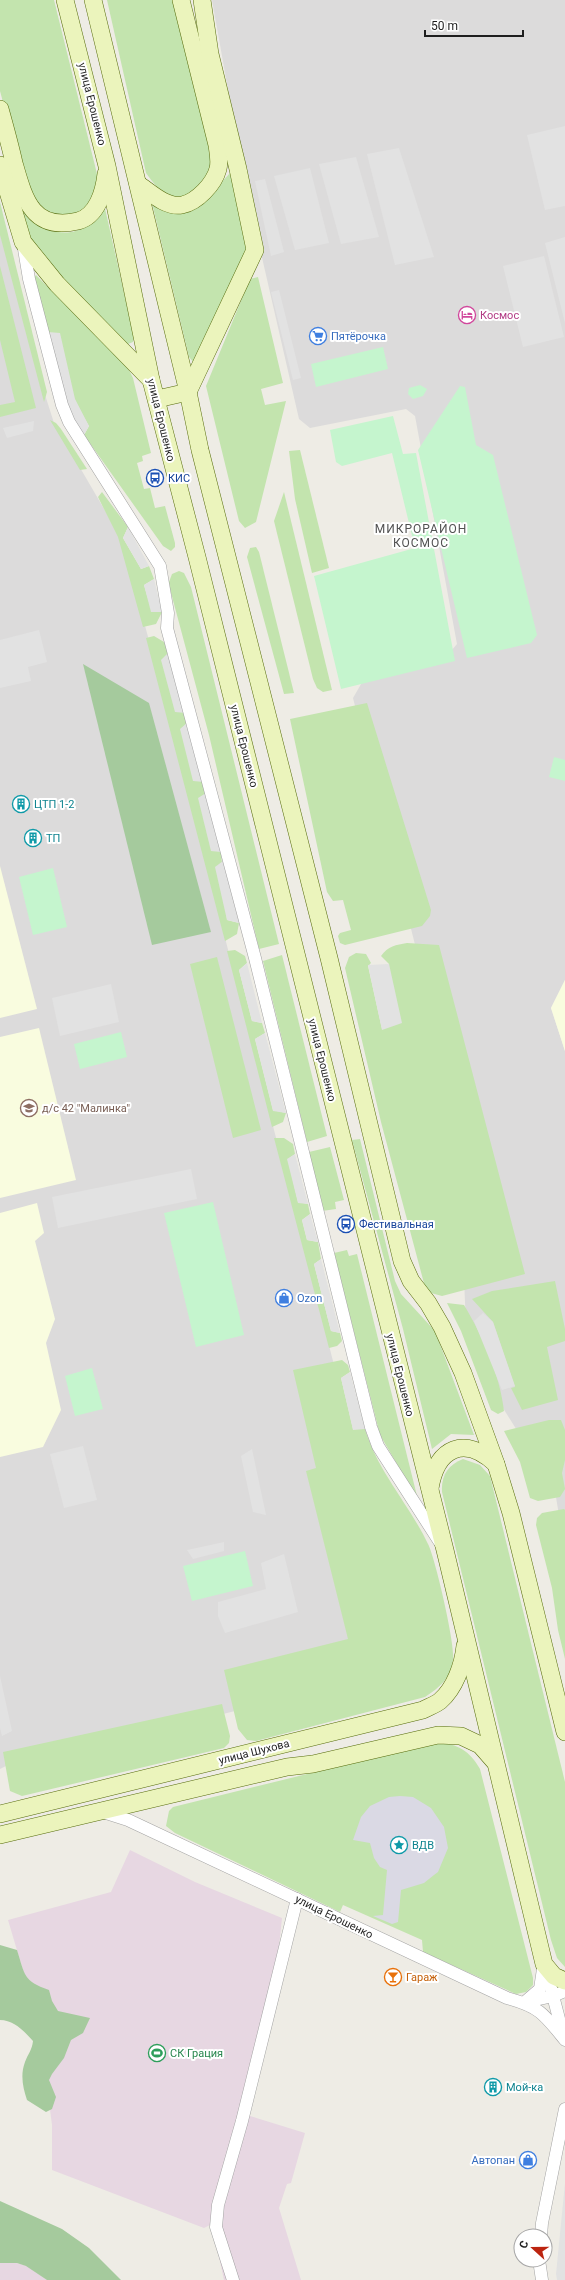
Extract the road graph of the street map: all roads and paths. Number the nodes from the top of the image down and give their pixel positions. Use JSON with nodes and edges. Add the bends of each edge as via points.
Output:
{"nodes":[{"id":1,"x":65,"y":0,"type":"edge"},
{"id":2,"x":93,"y":0,"type":"edge"},
{"id":3,"x":181,"y":0,"type":"edge"},
{"id":4,"x":202,"y":0,"type":"edge"},
{"id":5,"x":0,"y":110,"type":"edge"},
{"id":6,"x":0,"y":165,"type":"edge"},
{"id":7,"x":107,"y":166,"type":"junction"},
{"id":8,"x":138,"y":184,"type":"junction"},
{"id":9,"x":23,"y":242,"type":"junction"},
{"id":10,"x":151,"y":380,"type":"junction"},
{"id":11,"x":188,"y":392,"type":"junction"},
{"id":12,"x":157,"y":399,"type":"junction"},
{"id":13,"x":496,"y":1464,"type":"junction"},
{"id":14,"x":430,"y":1490,"type":"junction"},
{"id":15,"x":445,"y":1550,"type":"junction"},
{"id":16,"x":466,"y":1640,"type":"junction"},
{"id":17,"x":565,"y":1732,"type":"edge"},
{"id":18,"x":494,"y":1761,"type":"junction"},
{"id":19,"x":103,"y":1812,"type":"junction"},
{"id":20,"x":0,"y":1814,"type":"edge"},
{"id":21,"x":0,"y":1835,"type":"edge"},
{"id":22,"x":297,"y":1899,"type":"junction"},
{"id":23,"x":544,"y":1964,"type":"junction"},
{"id":24,"x":565,"y":1981,"type":"edge"},
{"id":25,"x":565,"y":1991,"type":"edge"},
{"id":26,"x":553,"y":1996,"type":"junction"},
{"id":27,"x":525,"y":2002,"type":"junction"},
{"id":28,"x":565,"y":2041,"type":"edge"},
{"id":29,"x":565,"y":2108,"type":"edge"},
{"id":30,"x":542,"y":2228,"type":"edge"},
{"id":31,"x":541,"y":2268,"type":"edge"},
{"id":32,"x":232,"y":2280,"type":"edge"},
{"id":33,"x":542,"y":2280,"type":"edge"}],
"edges":[{"from":1,"to":7,"type":"main road","name":"улица Ерошенко"},
{"from":2,"to":8,"type":"main road"},
{"from":3,"to":8,"type":"main road","via":[[217,144],[218,169],[199,197],[181,205],[162,201]]},
{"from":4,"to":11,"type":"main road","via":[[210,54],[255,250]]},
{"from":5,"to":7,"type":"main road","via":[[27,204],[40,217],[54,224],[68,223],[82,220],[93,212],[105,183]]},
{"from":6,"to":9,"type":"main road"},
{"from":7,"to":10,"type":"main road","name":"улица Ерошенко"},
{"from":8,"to":11,"type":"main road"},
{"from":9,"to":10,"type":"main road","via":[[57,284]]},
{"from":9,"to":15,"type":"street","name":"улица Ерошенко","via":[[62,406],[69,422],[160,566],[168,613],[167,628],[255,958],[371,1428],[385,1458]]},
{"from":10,"to":12,"type":"main road","name":"улица Ерошенко"},
{"from":11,"to":12,"type":"main road"},
{"from":11,"to":13,"type":"main road","via":[[200,450],[329,958],[402,1261],[411,1281],[442,1327],[463,1373]]},
{"from":12,"to":14,"type":"main road","name":"улица Ерошенко"},
{"from":13,"to":14,"type":"main road","name":"улица Ерошенко","via":[[476,1449],[452,1450],[440,1459],[433,1472]]},
{"from":13,"to":17,"type":"main road","via":[[513,1520]]},
{"from":14,"to":15,"type":"main road","name":"улица Ерошенко"},
{"from":15,"to":16,"type":"main road","name":"улица Ерошенко"},
{"from":16,"to":18,"type":"main road","name":"улица Ерошенко"},
{"from":16,"to":20,"type":"main road","name":"улица Шухова","via":[[464,1661],[452,1686],[439,1701],[423,1710]]},
{"from":18,"to":19,"type":"main road","name":"улица Шухова","via":[[480,1745],[461,1736],[438,1735],[313,1764],[287,1767]]},
{"from":18,"to":23,"type":"main road","name":"улица Ерошенко"},
{"from":19,"to":21,"type":"main road","name":"улица Шухова"},
{"from":19,"to":22,"type":"street","name":"улица Ерошенко","via":[[128,1820]]},
{"from":22,"to":27,"type":"street","name":"улица Ерошенко","via":[[507,1998]]},
{"from":22,"to":32,"type":"street","via":[[242,2121],[218,2205],[216,2227]]},
{"from":23,"to":24,"type":"main road","via":[[554,1976]]},
{"from":23,"to":26,"type":"street","name":"улица Ерошенко"},
{"from":23,"to":27,"type":"street","name":"улица Ерошенко","via":[[540,1989]]},
{"from":25,"to":26,"type":"street"},
{"from":26,"to":27,"type":"street"},
{"from":26,"to":28,"type":"street","name":"улица Ерошенко"},
{"from":27,"to":28,"type":"street","via":[[545,2014]]},
{"from":29,"to":30,"type":"street"},
{"from":31,"to":33,"type":"street"}]}
